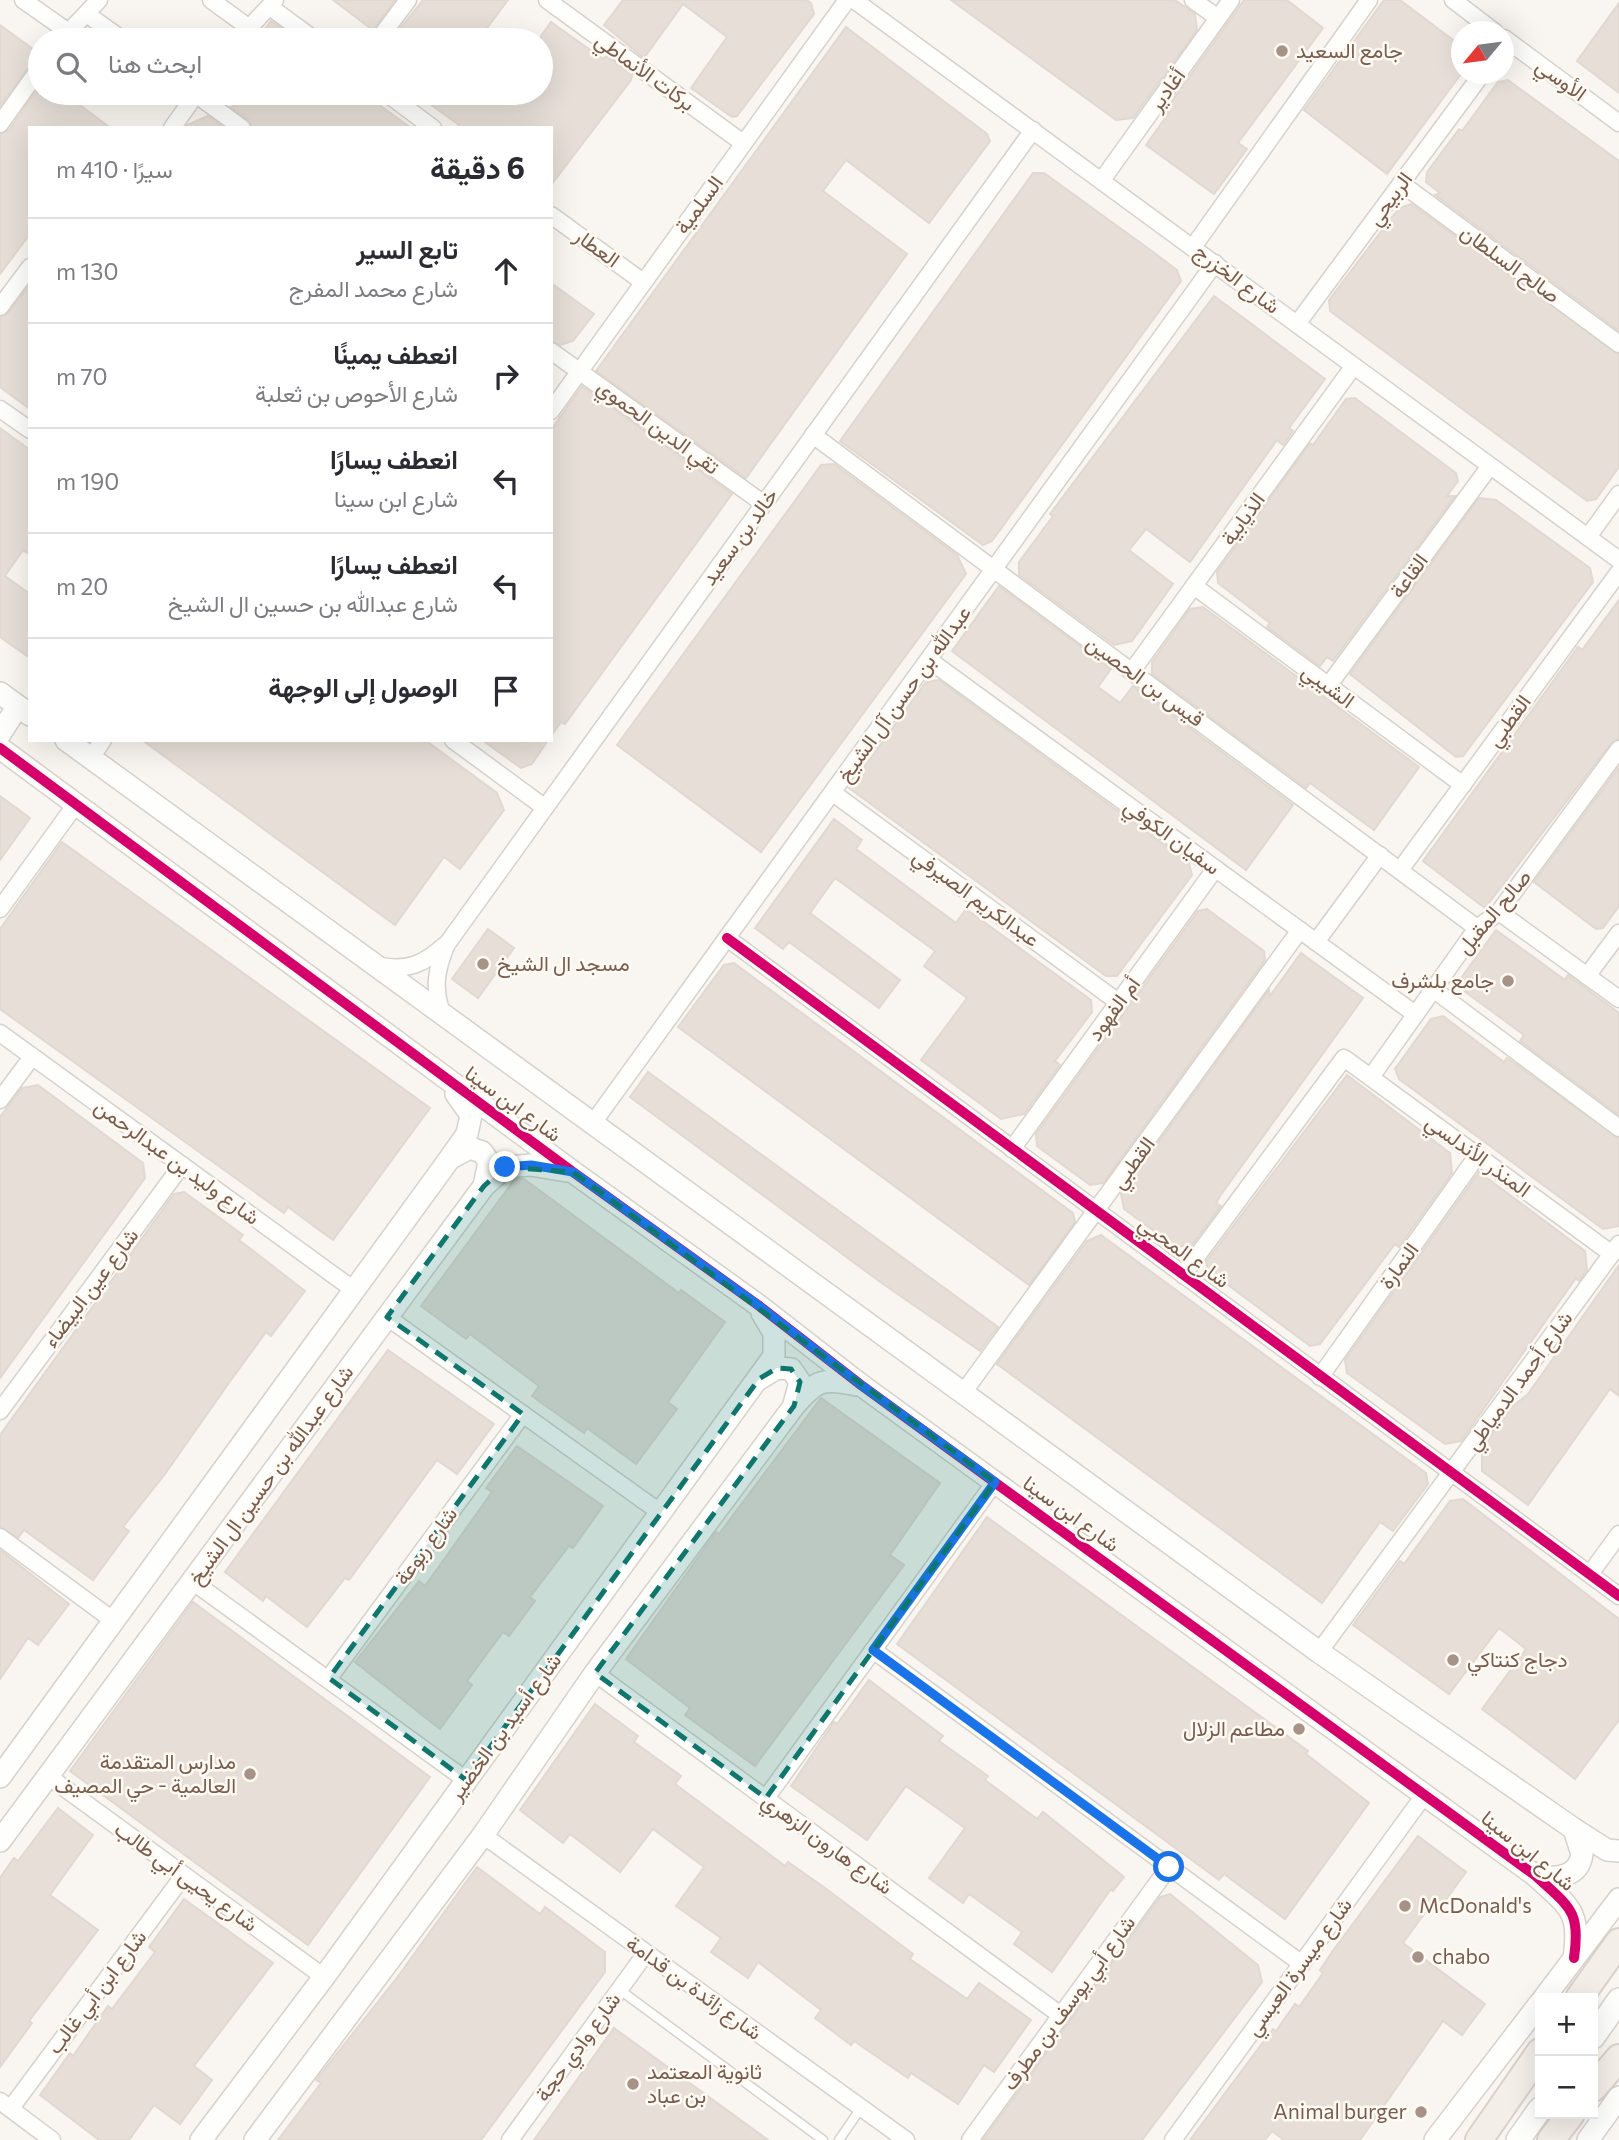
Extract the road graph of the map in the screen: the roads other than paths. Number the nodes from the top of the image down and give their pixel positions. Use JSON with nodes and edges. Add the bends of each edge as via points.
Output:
{"nodes":[{"id":1,"x":23,"y":0,"type":"edge"},
{"id":2,"x":99,"y":0,"type":"edge"},
{"id":3,"x":211,"y":0,"type":"edge"},
{"id":4,"x":408,"y":0,"type":"edge"},
{"id":5,"x":547,"y":0,"type":"edge"},
{"id":6,"x":847,"y":0,"type":"edge"},
{"id":7,"x":854,"y":0,"type":"edge"},
{"id":8,"x":1193,"y":0,"type":"edge"},
{"id":9,"x":1231,"y":0,"type":"edge"},
{"id":10,"x":1369,"y":0,"type":"edge"},
{"id":11,"x":1453,"y":0,"type":"edge"},
{"id":12,"x":272,"y":3,"type":"edge"},
{"id":13,"x":874,"y":6,"type":"edge"},
{"id":14,"x":88,"y":15,"type":"junction"},
{"id":15,"x":1218,"y":18,"type":"junction"},
{"id":16,"x":1480,"y":21,"type":"edge"},
{"id":17,"x":55,"y":28,"type":"edge"},
{"id":18,"x":73,"y":28,"type":"edge"},
{"id":19,"x":106,"y":28,"type":"edge"},
{"id":20,"x":237,"y":28,"type":"edge"},
{"id":21,"x":249,"y":28,"type":"edge"},
{"id":22,"x":301,"y":28,"type":"edge"},
{"id":23,"x":387,"y":28,"type":"edge"},
{"id":24,"x":1514,"y":47,"type":"edge"},
{"id":25,"x":1475,"y":84,"type":"edge"},
{"id":26,"x":28,"y":85,"type":"edge"},
{"id":27,"x":188,"y":105,"type":"edge"},
{"id":28,"x":212,"y":105,"type":"edge"},
{"id":29,"x":402,"y":105,"type":"edge"},
{"id":30,"x":1619,"y":123,"type":"edge"},
{"id":31,"x":0,"y":124,"type":"edge"},
{"id":32,"x":173,"y":126,"type":"edge"},
{"id":33,"x":239,"y":126,"type":"edge"},
{"id":34,"x":430,"y":126,"type":"edge"},
{"id":35,"x":1033,"y":130,"type":"junction"},
{"id":36,"x":743,"y":143,"type":"junction"},
{"id":37,"x":1102,"y":180,"type":"junction"},
{"id":38,"x":1402,"y":184,"type":"junction"},
{"id":39,"x":553,"y":216,"type":"edge"},
{"id":40,"x":1193,"y":247,"type":"junction"},
{"id":41,"x":1214,"y":263,"type":"junction"},
{"id":42,"x":28,"y":270,"type":"edge"},
{"id":43,"x":643,"y":282,"type":"junction"},
{"id":44,"x":0,"y":307,"type":"edge"},
{"id":45,"x":1297,"y":324,"type":"junction"},
{"id":46,"x":1619,"y":344,"type":"edge"},
{"id":47,"x":553,"y":352,"type":"edge"},
{"id":48,"x":1353,"y":366,"type":"junction"},
{"id":49,"x":580,"y":371,"type":"junction"},
{"id":50,"x":553,"y":408,"type":"edge"},
{"id":51,"x":0,"y":409,"type":"edge"},
{"id":52,"x":28,"y":429,"type":"edge"},
{"id":53,"x":813,"y":435,"type":"junction"},
{"id":54,"x":1490,"y":466,"type":"junction"},
{"id":55,"x":1619,"y":494,"type":"edge"},
{"id":56,"x":764,"y":504,"type":"junction"},
{"id":57,"x":1588,"y":537,"type":"junction"},
{"id":58,"x":1619,"y":560,"type":"edge"},
{"id":59,"x":994,"y":569,"type":"junction"},
{"id":60,"x":1619,"y":572,"type":"edge"},
{"id":61,"x":1194,"y":586,"type":"junction"},
{"id":62,"x":929,"y":660,"type":"junction"},
{"id":63,"x":1132,"y":671,"type":"junction"},
{"id":64,"x":1328,"y":686,"type":"junction"},
{"id":65,"x":0,"y":693,"type":"edge"},
{"id":66,"x":24,"y":710,"type":"edge"},
{"id":67,"x":0,"y":734,"type":"edge"},
{"id":68,"x":73,"y":742,"type":"edge"},
{"id":69,"x":456,"y":742,"type":"edge"},
{"id":70,"x":0,"y":748,"type":"edge"},
{"id":71,"x":97,"y":749,"type":"edge"},
{"id":72,"x":1619,"y":749,"type":"edge"},
{"id":73,"x":1462,"y":785,"type":"junction"},
{"id":74,"x":833,"y":793,"type":"junction"},
{"id":75,"x":76,"y":803,"type":"junction"},
{"id":76,"x":544,"y":807,"type":"junction"},
{"id":77,"x":1380,"y":855,"type":"junction"},
{"id":78,"x":1216,"y":869,"type":"junction"},
{"id":79,"x":1400,"y":870,"type":"junction"},
{"id":80,"x":0,"y":909,"type":"edge"},
{"id":81,"x":1499,"y":912,"type":"junction"},
{"id":82,"x":1477,"y":928,"type":"junction"},
{"id":83,"x":1300,"y":930,"type":"junction"},
{"id":84,"x":1619,"y":933,"type":"edge"},
{"id":85,"x":727,"y":939,"type":"junction"},
{"id":86,"x":1316,"y":942,"type":"junction"},
{"id":87,"x":447,"y":944,"type":"junction"},
{"id":88,"x":376,"y":966,"type":"junction"},
{"id":89,"x":1587,"y":976,"type":"junction"},
{"id":90,"x":1433,"y":989,"type":"junction"},
{"id":91,"x":1619,"y":999,"type":"edge"},
{"id":92,"x":1118,"y":1002,"type":"junction"},
{"id":93,"x":442,"y":1013,"type":"junction"},
{"id":94,"x":1415,"y":1014,"type":"junction"},
{"id":95,"x":0,"y":1033,"type":"edge"},
{"id":96,"x":32,"y":1057,"type":"junction"},
{"id":97,"x":1371,"y":1077,"type":"junction"},
{"id":98,"x":448,"y":1080,"type":"junction"},
{"id":99,"x":0,"y":1100,"type":"edge"},
{"id":100,"x":593,"y":1123,"type":"junction"},
{"id":101,"x":1619,"y":1128,"type":"edge"},
{"id":102,"x":1012,"y":1149,"type":"junction"},
{"id":103,"x":1477,"y":1156,"type":"junction"},
{"id":104,"x":451,"y":1158,"type":"junction"},
{"id":105,"x":182,"y":1165,"type":"junction"},
{"id":106,"x":573,"y":1172,"type":"junction"},
{"id":107,"x":484,"y":1186,"type":"junction"},
{"id":108,"x":1097,"y":1213,"type":"junction"},
{"id":109,"x":1615,"y":1249,"type":"edge"},
{"id":110,"x":1183,"y":1275,"type":"junction"},
{"id":111,"x":354,"y":1290,"type":"junction"},
{"id":112,"x":758,"y":1305,"type":"junction"},
{"id":113,"x":387,"y":1317,"type":"junction"},
{"id":114,"x":1320,"y":1377,"type":"junction"},
{"id":115,"x":759,"y":1379,"type":"junction"},
{"id":116,"x":861,"y":1385,"type":"junction"},
{"id":117,"x":963,"y":1394,"type":"junction"},
{"id":118,"x":794,"y":1406,"type":"junction"},
{"id":119,"x":1,"y":1407,"type":"edge"},
{"id":120,"x":523,"y":1414,"type":"junction"},
{"id":121,"x":1453,"y":1473,"type":"junction"},
{"id":122,"x":995,"y":1482,"type":"junction"},
{"id":123,"x":661,"y":1513,"type":"junction"},
{"id":124,"x":1619,"y":1534,"type":"edge"},
{"id":125,"x":0,"y":1537,"type":"edge"},
{"id":126,"x":1590,"y":1574,"type":"junction"},
{"id":127,"x":192,"y":1581,"type":"junction"},
{"id":128,"x":1619,"y":1596,"type":"edge"},
{"id":129,"x":114,"y":1621,"type":"junction"},
{"id":130,"x":873,"y":1650,"type":"junction"},
{"id":131,"x":1319,"y":1652,"type":"junction"},
{"id":132,"x":596,"y":1673,"type":"junction"},
{"id":133,"x":330,"y":1678,"type":"junction"},
{"id":134,"x":48,"y":1776,"type":"junction"},
{"id":135,"x":0,"y":1777,"type":"edge"},
{"id":136,"x":466,"y":1780,"type":"junction"},
{"id":137,"x":1425,"y":1794,"type":"junction"},
{"id":138,"x":766,"y":1798,"type":"junction"},
{"id":139,"x":1574,"y":1829,"type":"junction"},
{"id":140,"x":483,"y":1835,"type":"junction"},
{"id":141,"x":0,"y":1841,"type":"edge"},
{"id":142,"x":1619,"y":1851,"type":"edge"},
{"id":143,"x":1169,"y":1867,"type":"junction"},
{"id":144,"x":184,"y":1875,"type":"junction"},
{"id":145,"x":1536,"y":1876,"type":"junction"},
{"id":146,"x":1619,"y":1899,"type":"edge"},
{"id":147,"x":1619,"y":1942,"type":"edge"},
{"id":148,"x":646,"y":1953,"type":"junction"},
{"id":149,"x":1574,"y":1958,"type":"junction"},
{"id":150,"x":1302,"y":1964,"type":"junction"},
{"id":151,"x":324,"y":1977,"type":"junction"},
{"id":152,"x":620,"y":1990,"type":"junction"},
{"id":153,"x":1548,"y":1993,"type":"edge"},
{"id":154,"x":1583,"y":1993,"type":"edge"},
{"id":155,"x":1619,"y":2000,"type":"edge"},
{"id":156,"x":1535,"y":2010,"type":"edge"},
{"id":157,"x":1059,"y":2014,"type":"junction"},
{"id":158,"x":1598,"y":2029,"type":"edge"},
{"id":159,"x":1537,"y":2056,"type":"edge"},
{"id":160,"x":1619,"y":2058,"type":"edge"},
{"id":161,"x":1598,"y":2082,"type":"edge"},
{"id":162,"x":1619,"y":2097,"type":"edge"},
{"id":163,"x":5,"y":2105,"type":"edge"},
{"id":164,"x":861,"y":2108,"type":"junction"},
{"id":165,"x":1535,"y":2116,"type":"edge"},
{"id":166,"x":1567,"y":2119,"type":"edge"},
{"id":167,"x":52,"y":2140,"type":"edge"},
{"id":168,"x":201,"y":2140,"type":"edge"},
{"id":169,"x":255,"y":2140,"type":"edge"},
{"id":170,"x":510,"y":2140,"type":"edge"},
{"id":171,"x":823,"y":2140,"type":"edge"},
{"id":172,"x":839,"y":2140,"type":"edge"},
{"id":173,"x":906,"y":2140,"type":"edge"},
{"id":174,"x":971,"y":2140,"type":"edge"},
{"id":175,"x":1173,"y":2140,"type":"edge"},
{"id":176,"x":1435,"y":2140,"type":"edge"},
{"id":177,"x":1479,"y":2140,"type":"edge"},
{"id":178,"x":1517,"y":2140,"type":"edge"},
{"id":179,"x":1551,"y":2140,"type":"edge"},
{"id":180,"x":1588,"y":2140,"type":"edge"}],
"edges":[{"from":1,"to":17,"type":"street"},
{"from":2,"to":14,"type":"street"},
{"from":3,"to":20,"type":"street"},
{"from":4,"to":23,"type":"street"},
{"from":5,"to":36,"type":"street","name":"بركات الأنماطي"},
{"from":6,"to":36,"type":"street","name":"السلمية"},
{"from":7,"to":13,"type":"street","name":"شارع الخزرج"},
{"from":8,"to":15,"type":"street"},
{"from":9,"to":15,"type":"street","name":"أغادير"},
{"from":10,"to":40,"type":"street"},
{"from":11,"to":16,"type":"street","name":"الأوسي"},
{"from":12,"to":21,"type":"street"},
{"from":12,"to":22,"type":"street"},
{"from":13,"to":35,"type":"street","name":"شارع الخزرج"},
{"from":14,"to":18,"type":"street"},
{"from":14,"to":19,"type":"street"},
{"from":15,"to":37,"type":"street","name":"أغادير"},
{"from":24,"to":30,"type":"street","name":"الأوسي"},
{"from":25,"to":38,"type":"street","name":"الربيحي"},
{"from":26,"to":31,"type":"street"},
{"from":27,"to":32,"type":"street"},
{"from":28,"to":33,"type":"street"},
{"from":29,"to":34,"type":"street"},
{"from":35,"to":37,"type":"street","name":"شارع الخزرج"},
{"from":35,"to":53,"type":"street","name":"خالد بن سعيد"},
{"from":36,"to":43,"type":"street","name":"السلمية"},
{"from":37,"to":40,"type":"street","name":"شارع الخزرج"},
{"from":38,"to":45,"type":"street","name":"الربيحي"},
{"from":38,"to":46,"type":"street","name":"صالح السلطان"},
{"from":39,"to":43,"type":"street","name":"العطار"},
{"from":40,"to":41,"type":"street","name":"شارع الخزرج"},
{"from":41,"to":45,"type":"street","name":"شارع الخزرج"},
{"from":41,"to":59,"type":"street","name":"عبدالله بن حسن آل الشيخ"},
{"from":42,"to":44,"type":"street"},
{"from":43,"to":49,"type":"street","name":"السلمية"},
{"from":45,"to":48,"type":"street","name":"شارع الخزرج"},
{"from":47,"to":49,"type":"street","name":"تقي الدين الحموي"},
{"from":48,"to":54,"type":"street","name":"شارع الخزرج"},
{"from":48,"to":61,"type":"street","name":"الذيابية"},
{"from":49,"to":50,"type":"street","name":"السلمية"},
{"from":49,"to":56,"type":"street","name":"تقي الدين الحموي"},
{"from":51,"to":52,"type":"street"},
{"from":53,"to":56,"type":"street","name":"خالد بن سعيد"},
{"from":53,"to":59,"type":"street","name":"قيس بن الحصين"},
{"from":54,"to":57,"type":"street","name":"شارع الخزرج"},
{"from":54,"to":64,"type":"street","name":"القاعة"},
{"from":55,"to":57,"type":"street"},
{"from":56,"to":76,"type":"street","name":"خالد بن سعيد"},
{"from":57,"to":58,"type":"street","name":"شارع الخزرج"},
{"from":59,"to":62,"type":"street","name":"عبدالله بن حسن آل الشيخ"},
{"from":59,"to":63,"type":"street","name":"قيس بن الحصين"},
{"from":60,"to":73,"type":"street","name":"القطبي"},
{"from":61,"to":63,"type":"street","name":"الذيابية"},
{"from":61,"to":64,"type":"street","name":"الشيبي"},
{"from":62,"to":74,"type":"street","name":"عبدالله بن حسن آل الشيخ"},
{"from":62,"to":78,"type":"street","name":"سفيان الكوفي"},
{"from":63,"to":77,"type":"street","name":"قيس بن الحصين"},
{"from":64,"to":73,"type":"street","name":"الشيبي"},
{"from":65,"to":66,"type":"street"},
{"from":66,"to":67,"type":"street"},
{"from":68,"to":71,"type":"street","name":"شارع ابن سينا"},
{"from":69,"to":76,"type":"street"},
{"from":70,"to":75,"type":"street","name":"شارع ابن سينا"},
{"from":71,"to":88,"type":"street","name":"شارع ابن سينا"},
{"from":72,"to":81,"type":"street","name":"صالح المقبل"},
{"from":73,"to":79,"type":"street","name":"القطبي"},
{"from":74,"to":85,"type":"street","name":"عبدالله بن حسن آل الشيخ"},
{"from":74,"to":92,"type":"street","name":"عبدالكريم الصيرفي"},
{"from":75,"to":80,"type":"street"},
{"from":75,"to":98,"type":"street","name":"شارع ابن سينا"},
{"from":76,"to":87,"type":"street","name":"خالد بن سعيد"},
{"from":77,"to":79,"type":"street","name":"قيس بن الحصين"},
{"from":77,"to":86,"type":"street"},
{"from":78,"to":83,"type":"street","name":"سفيان الكوفي"},
{"from":78,"to":92,"type":"street","name":"أم الفهود"},
{"from":79,"to":82,"type":"street","name":"قيس بن الحصين"},
{"from":81,"to":82,"type":"street","name":"صالح المقبل"},
{"from":81,"to":89,"type":"street"},
{"from":82,"to":90,"type":"street","name":"صالح المقبل"},
{"from":83,"to":86,"type":"street","name":"سفيان الكوفي"},
{"from":83,"to":108,"type":"street","name":"القطبي"},
{"from":84,"to":89,"type":"street"},
{"from":85,"to":100,"type":"street","name":"عبدالله بن حسن آل الشيخ"},
{"from":85,"to":102,"type":"street","name":"شارع المحبي"},
{"from":86,"to":94,"type":"street","name":"سفيان الكوفي"},
{"from":87,"to":88,"type":"street","name":"خالد بن سعيد","via":[[415,966]]},
{"from":87,"to":93,"type":"street","name":"خالد بن سعيد","via":[[435,981]]},
{"from":88,"to":93,"type":"street","name":"شارع ابن سينا"},
{"from":89,"to":91,"type":"street"},
{"from":90,"to":94,"type":"street","name":"صالح المقبل"},
{"from":90,"to":101,"type":"street"},
{"from":92,"to":102,"type":"street","name":"أم الفهود"},
{"from":93,"to":100,"type":"street","name":"شارع ابن سينا"},
{"from":94,"to":97,"type":"street","name":"صالح المقبل"},
{"from":95,"to":96,"type":"street","name":"شارع وليد بن عبدالرحمن"},
{"from":96,"to":99,"type":"street"},
{"from":96,"to":105,"type":"street","name":"شارع وليد بن عبدالرحمن"},
{"from":97,"to":103,"type":"street","name":"المنذر الأندلسي"},
{"from":97,"to":110,"type":"street","name":"المنذر الأندلسي","via":[[1344,1058]]},
{"from":98,"to":104,"type":"street","name":"شارع عبدالله بن حسين ال الشيخ","via":[[471,1115],[467,1134]]},
{"from":98,"to":106,"type":"street","name":"شارع ابن سينا"},
{"from":100,"to":117,"type":"street","name":"شارع ابن سينا"},
{"from":102,"to":108,"type":"street","name":"شارع المحبي"},
{"from":103,"to":109,"type":"street","name":"المنذر الأندلسي"},
{"from":103,"to":114,"type":"street","name":"النمارة"},
{"from":104,"to":107,"type":"street","via":[[470,1148],[482,1152],[489,1163]]},
{"from":104,"to":111,"type":"street","name":"شارع عبدالله بن حسين ال الشيخ"},
{"from":105,"to":111,"type":"street","name":"شارع وليد بن عبدالرحمن"},
{"from":105,"to":119,"type":"street","name":"شارع عين البيضاء"},
{"from":106,"to":107,"type":"street","name":"شارع عبدالله بن حسين ال الشيخ","via":[[531,1165],[505,1167]]},
{"from":106,"to":112,"type":"street","name":"شارع ابن سينا"},
{"from":107,"to":113,"type":"street","name":"شارع عبدالله بن حسين ال الشيخ"},
{"from":108,"to":110,"type":"street","name":"شارع المحبي"},
{"from":108,"to":117,"type":"street","name":"القطبي"},
{"from":109,"to":121,"type":"street","name":"شارع أحمد الدمياطي"},
{"from":110,"to":114,"type":"street","name":"شارع المحبي"},
{"from":111,"to":129,"type":"street","name":"شارع عبدالله بن حسين ال الشيخ"},
{"from":112,"to":115,"type":"street","name":"شارع أسيد بن الخضير","via":[[774,1333],[774,1356]]},
{"from":112,"to":116,"type":"street","name":"شارع ابن سينا"},
{"from":113,"to":120,"type":"street"},
{"from":113,"to":127,"type":"street","name":"شارع عبدالله بن حسين ال الشيخ"},
{"from":114,"to":121,"type":"street","name":"شارع المحبي"},
{"from":115,"to":118,"type":"street","via":[[776,1368],[791,1369],[800,1382]]},
{"from":115,"to":123,"type":"street","name":"شارع أسيد بن الخضير"},
{"from":116,"to":118,"type":"street","name":"شارع أسيد بن الخضير","via":[[828,1378],[810,1387]]},
{"from":116,"to":122,"type":"street","name":"شارع ابن سينا"},
{"from":117,"to":131,"type":"street","name":"شارع ابن سينا"},
{"from":118,"to":132,"type":"street","name":"شارع أسيد بن الخضير"},
{"from":120,"to":123,"type":"street"},
{"from":120,"to":133,"type":"street","name":"شارع ربوعة"},
{"from":121,"to":126,"type":"street","name":"شارع المحبي"},
{"from":121,"to":131,"type":"street","name":"شارع أحمد الدمياطي"},
{"from":122,"to":130,"type":"street"},
{"from":122,"to":137,"type":"street","name":"شارع ابن سينا"},
{"from":123,"to":136,"type":"street","name":"شارع أسيد بن الخضير"},
{"from":124,"to":126,"type":"street"},
{"from":125,"to":129,"type":"street"},
{"from":126,"to":128,"type":"street","name":"شارع المحبي"},
{"from":127,"to":133,"type":"street"},
{"from":127,"to":134,"type":"street","name":"شارع عبدالله بن حسين ال الشيخ"},
{"from":129,"to":135,"type":"street","name":"شارع عبدالله بن حسين ال الشيخ"},
{"from":130,"to":138,"type":"street"},
{"from":130,"to":143,"type":"street"},
{"from":131,"to":139,"type":"street","name":"شارع ابن سينا"},
{"from":132,"to":138,"type":"street","name":"شارع هارون الزهري"},
{"from":132,"to":140,"type":"street","name":"شارع أسيد بن الخضير"},
{"from":133,"to":136,"type":"street"},
{"from":134,"to":141,"type":"street","name":"شارع عبدالله بن حسين ال الشيخ"},
{"from":134,"to":144,"type":"street","name":"شارع يحيى أبي طالب"},
{"from":136,"to":151,"type":"street","name":"شارع أسيد بن الخضير"},
{"from":137,"to":145,"type":"street","name":"شارع ابن سينا"},
{"from":137,"to":150,"type":"street","name":"شارع ميسرة العبسي"},
{"from":138,"to":157,"type":"street","name":"شارع هارون الزهري"},
{"from":139,"to":142,"type":"street","name":"شارع ابن سينا","via":[[1607,1850]]},
{"from":139,"to":145,"type":"street","via":[[1582,1854],[1576,1869],[1565,1876]]},
{"from":140,"to":148,"type":"street","name":"شارع زائدة بن قدامة"},
{"from":140,"to":169,"type":"street","name":"شارع أسيد بن الخضير"},
{"from":143,"to":150,"type":"street"},
{"from":143,"to":157,"type":"street","name":"شارع أبي يوسف بن مطرف"},
{"from":144,"to":151,"type":"street","name":"شارع يحيى أبي طالب"},
{"from":144,"to":163,"type":"street","name":"شارع ابن أبي غالب"},
{"from":145,"to":149,"type":"street","name":"شارع ابن سينا","via":[[1572,1910],[1578,1931]]},
{"from":146,"to":149,"type":"street"},
{"from":147,"to":154,"type":"main road"},
{"from":148,"to":152,"type":"street","name":"شارع وادي حجة"},
{"from":148,"to":164,"type":"street","name":"شارع زائدة بن قدامة"},
{"from":149,"to":153,"type":"street"},
{"from":150,"to":175,"type":"street","name":"شارع ميسرة العبسي"},
{"from":151,"to":168,"type":"street","name":"شارع أسيد بن الخضير"},
{"from":152,"to":170,"type":"street","name":"شارع وادي حجة"},
{"from":152,"to":171,"type":"lane"},
{"from":155,"to":158,"type":"main road"},
{"from":156,"to":176,"type":"street"},
{"from":157,"to":174,"type":"street","name":"شارع أبي يوسف بن مطرف"},
{"from":159,"to":177,"type":"main road"},
{"from":160,"to":161,"type":"main road"},
{"from":162,"to":180,"type":"street"},
{"from":163,"to":167,"type":"street"},
{"from":164,"to":172,"type":"lane"},
{"from":164,"to":173,"type":"street","name":"شارع زائدة بن قدامة"},
{"from":165,"to":178,"type":"main road"},
{"from":166,"to":179,"type":"main road"}]}
